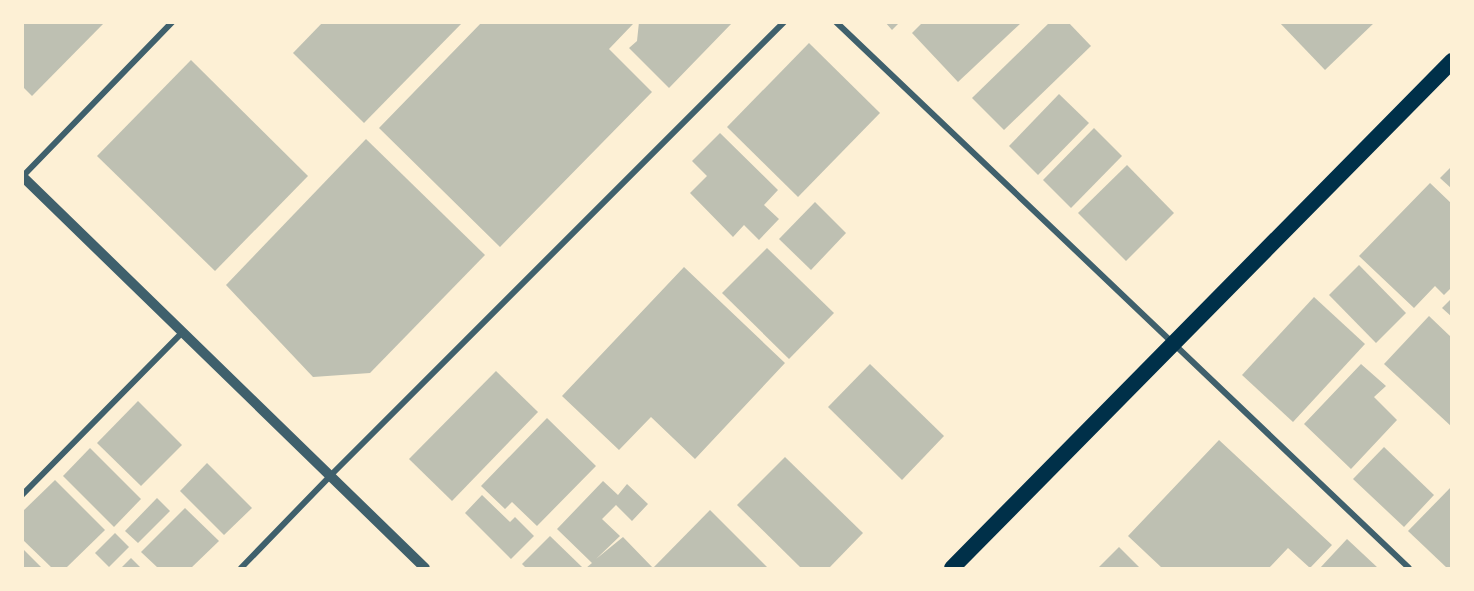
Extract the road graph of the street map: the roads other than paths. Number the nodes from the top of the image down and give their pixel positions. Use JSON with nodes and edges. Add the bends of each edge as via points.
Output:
{"nodes":[{"id":1,"x":172,"y":22,"type":"edge"},
{"id":2,"x":784,"y":22,"type":"edge"},
{"id":3,"x":836,"y":22,"type":"edge"},
{"id":4,"x":1452,"y":61,"type":"edge"},
{"id":5,"x":23,"y":176,"type":"edge"},
{"id":6,"x":183,"y":332,"type":"junction"},
{"id":7,"x":1172,"y":344,"type":"junction"},
{"id":8,"x":330,"y":476,"type":"junction"},
{"id":9,"x":22,"y":495,"type":"edge"},
{"id":10,"x":241,"y":568,"type":"edge"},
{"id":11,"x":424,"y":568,"type":"edge"},
{"id":12,"x":952,"y":568,"type":"edge"},
{"id":13,"x":1409,"y":568,"type":"edge"}],
"edges":[{"from":1,"to":5,"type":"street"},
{"from":2,"to":8,"type":"street"},
{"from":3,"to":7,"type":"street"},
{"from":4,"to":7,"type":"highway"},
{"from":5,"to":6,"type":"street"},
{"from":6,"to":8,"type":"street"},
{"from":6,"to":9,"type":"street"},
{"from":7,"to":12,"type":"highway"},
{"from":7,"to":13,"type":"street"},
{"from":8,"to":10,"type":"street"},
{"from":8,"to":11,"type":"street"}]}
